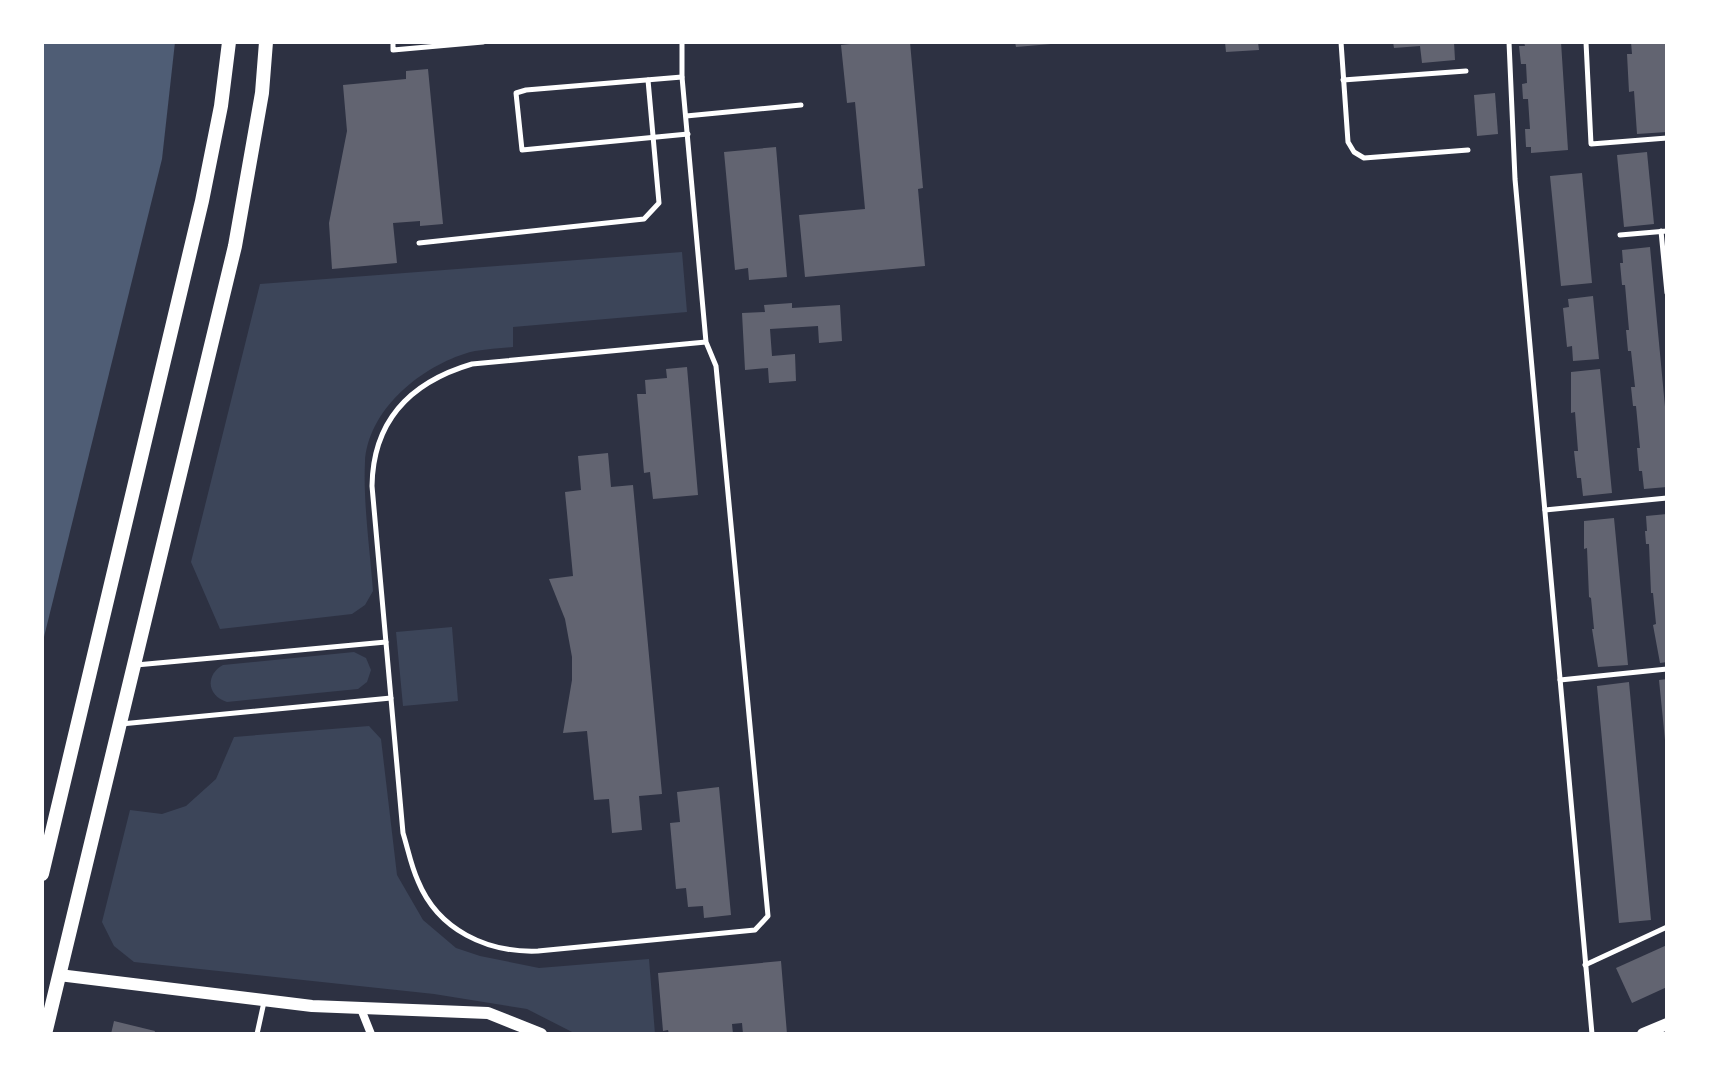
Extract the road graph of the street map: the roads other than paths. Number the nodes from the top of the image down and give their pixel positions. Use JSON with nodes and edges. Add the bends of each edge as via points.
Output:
{"nodes":[{"id":1,"x":229,"y":42,"type":"edge"},
{"id":2,"x":266,"y":42,"type":"edge"},
{"id":3,"x":393,"y":42,"type":"edge"},
{"id":4,"x":483,"y":42,"type":"edge"},
{"id":5,"x":682,"y":42,"type":"edge"},
{"id":6,"x":1341,"y":42,"type":"edge"},
{"id":7,"x":1509,"y":42,"type":"edge"},
{"id":8,"x":1586,"y":42,"type":"edge"},
{"id":9,"x":1466,"y":71,"type":"dead end"},
{"id":10,"x":682,"y":77,"type":"junction"},
{"id":11,"x":648,"y":80,"type":"junction"},
{"id":12,"x":1343,"y":80,"type":"junction"},
{"id":13,"x":801,"y":105,"type":"dead end"},
{"id":14,"x":686,"y":116,"type":"junction"},
{"id":15,"x":688,"y":134,"type":"junction"},
{"id":16,"x":653,"y":137,"type":"junction"},
{"id":17,"x":1667,"y":138,"type":"edge"},
{"id":18,"x":1468,"y":150,"type":"dead end"},
{"id":19,"x":1664,"y":231,"type":"edge"},
{"id":20,"x":1620,"y":235,"type":"dead end"},
{"id":21,"x":419,"y":243,"type":"dead end"},
{"id":22,"x":1667,"y":293,"type":"edge"},
{"id":23,"x":706,"y":342,"type":"junction"},
{"id":24,"x":1667,"y":498,"type":"edge"},
{"id":25,"x":1545,"y":510,"type":"junction"},
{"id":26,"x":386,"y":642,"type":"junction"},
{"id":27,"x":134,"y":665,"type":"junction"},
{"id":28,"x":1667,"y":669,"type":"edge"},
{"id":29,"x":1560,"y":680,"type":"junction"},
{"id":30,"x":391,"y":698,"type":"junction"},
{"id":31,"x":120,"y":724,"type":"junction"},
{"id":32,"x":42,"y":874,"type":"edge"},
{"id":33,"x":1667,"y":927,"type":"edge"},
{"id":34,"x":1585,"y":965,"type":"junction"},
{"id":35,"x":59,"y":975,"type":"junction"},
{"id":36,"x":264,"y":1001,"type":"junction"},
{"id":37,"x":361,"y":1009,"type":"junction"},
{"id":38,"x":1667,"y":1024,"type":"edge"},
{"id":39,"x":45,"y":1034,"type":"edge"},
{"id":40,"x":257,"y":1034,"type":"edge"},
{"id":41,"x":371,"y":1034,"type":"edge"},
{"id":42,"x":541,"y":1034,"type":"edge"},
{"id":43,"x":1592,"y":1034,"type":"edge"},
{"id":44,"x":1643,"y":1034,"type":"edge"}],
"edges":[{"from":1,"to":32,"type":"main road","via":[[202,201]]},
{"from":2,"to":27,"type":"main road","via":[[235,246]]},
{"from":3,"to":4,"type":"lane","via":[[393,50]]},
{"from":5,"to":10,"type":"lane"},
{"from":6,"to":12,"type":"lane"},
{"from":7,"to":25,"type":"lane","via":[[1515,179]]},
{"from":8,"to":17,"type":"lane","via":[[1591,144]]},
{"from":9,"to":12,"type":"lane"},
{"from":10,"to":11,"type":"lane"},
{"from":10,"to":14,"type":"lane"},
{"from":11,"to":16,"type":"lane"},
{"from":11,"to":16,"type":"lane","via":[[516,93],[522,150]]},
{"from":12,"to":18,"type":"lane","via":[[1348,142],[1359,156]]},
{"from":13,"to":14,"type":"lane"},
{"from":14,"to":15,"type":"lane"},
{"from":15,"to":16,"type":"lane"},
{"from":15,"to":23,"type":"lane"},
{"from":16,"to":21,"type":"lane","via":[[659,203],[644,219]]},
{"from":19,"to":20,"type":"lane"},
{"from":19,"to":22,"type":"lane"},
{"from":23,"to":26,"type":"lane","via":[[472,364],[429,381],[404,401],[385,427],[372,471]]},
{"from":23,"to":30,"type":"lane","via":[[716,366],[768,916],[755,930],[520,952],[468,937],[430,904],[414,869],[403,833]]},
{"from":24,"to":25,"type":"lane"},
{"from":25,"to":29,"type":"lane"},
{"from":26,"to":27,"type":"lane"},
{"from":26,"to":30,"type":"lane"},
{"from":27,"to":31,"type":"main road"},
{"from":28,"to":29,"type":"lane"},
{"from":29,"to":34,"type":"lane"},
{"from":30,"to":31,"type":"lane"},
{"from":31,"to":35,"type":"main road"},
{"from":33,"to":34,"type":"lane"},
{"from":34,"to":43,"type":"lane"},
{"from":35,"to":36,"type":"street"},
{"from":35,"to":39,"type":"main road"},
{"from":36,"to":37,"type":"street"},
{"from":36,"to":40,"type":"lane"},
{"from":37,"to":41,"type":"street"},
{"from":37,"to":42,"type":"street","via":[[488,1013]]},
{"from":38,"to":44,"type":"street"}]}
